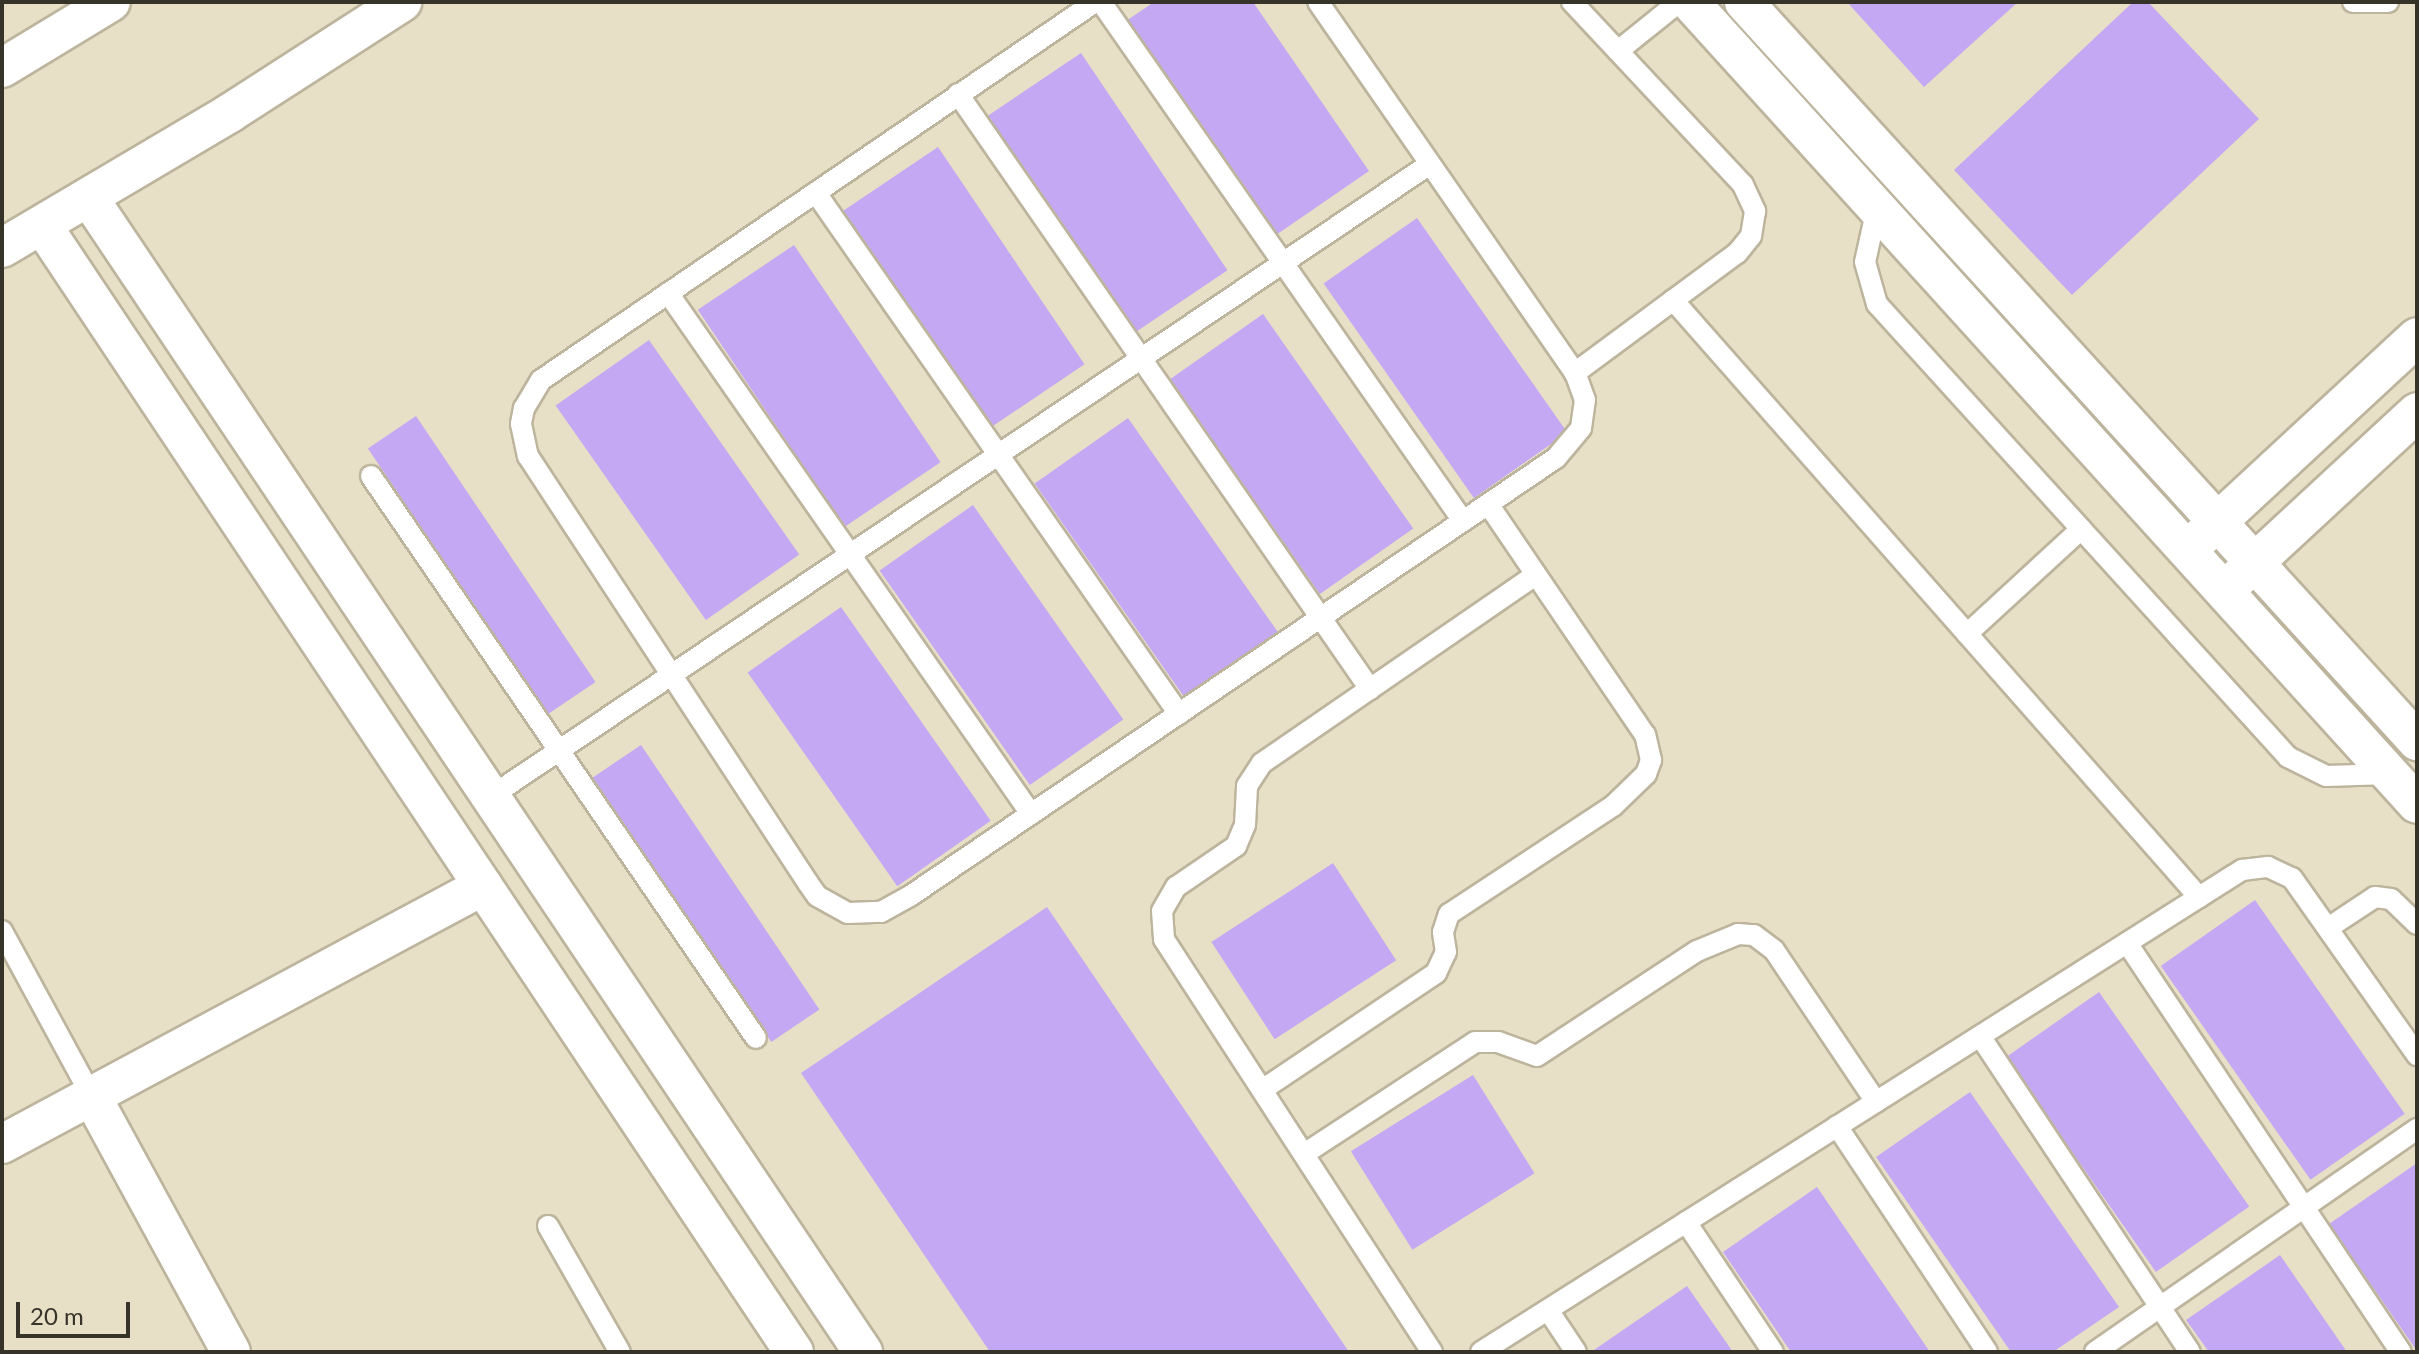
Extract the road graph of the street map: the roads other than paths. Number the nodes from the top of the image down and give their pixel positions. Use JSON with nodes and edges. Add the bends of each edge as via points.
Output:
{"nodes":[{"id":1,"x":111,"y":2,"type":"edge"},
{"id":2,"x":402,"y":2,"type":"edge"},
{"id":3,"x":1095,"y":2,"type":"edge"},
{"id":4,"x":1101,"y":2,"type":"edge"},
{"id":5,"x":1318,"y":2,"type":"edge"},
{"id":6,"x":1572,"y":2,"type":"edge"},
{"id":7,"x":1679,"y":2,"type":"edge"},
{"id":8,"x":1690,"y":2,"type":"edge"},
{"id":9,"x":1744,"y":2,"type":"edge"},
{"id":10,"x":2353,"y":2,"type":"edge"},
{"id":11,"x":2388,"y":2,"type":"edge"},
{"id":12,"x":1618,"y":51,"type":"junction"},
{"id":13,"x":4,"y":63,"type":"edge"},
{"id":14,"x":958,"y":94,"type":"junction"},
{"id":15,"x":1430,"y":164,"type":"junction"},
{"id":16,"x":816,"y":193,"type":"junction"},
{"id":17,"x":89,"y":198,"type":"junction"},
{"id":18,"x":1877,"y":208,"type":"junction"},
{"id":19,"x":42,"y":225,"type":"junction"},
{"id":20,"x":2,"y":248,"type":"edge"},
{"id":21,"x":1283,"y":263,"type":"junction"},
{"id":22,"x":668,"y":293,"type":"junction"},
{"id":23,"x":1673,"y":300,"type":"junction"},
{"id":24,"x":2417,"y":337,"type":"edge"},
{"id":25,"x":1142,"y":358,"type":"junction"},
{"id":26,"x":1575,"y":373,"type":"junction"},
{"id":27,"x":2417,"y":412,"type":"edge"},
{"id":28,"x":999,"y":455,"type":"junction"},
{"id":29,"x":371,"y":476,"type":"dead end"},
{"id":30,"x":1488,"y":504,"type":"junction"},
{"id":31,"x":1463,"y":521,"type":"junction"},
{"id":32,"x":2217,"y":522,"type":"junction"},
{"id":33,"x":2081,"y":529,"type":"junction"},
{"id":34,"x":2187,"y":550,"type":"junction"},
{"id":35,"x":850,"y":555,"type":"junction"},
{"id":36,"x":2254,"y":562,"type":"junction"},
{"id":37,"x":1536,"y":575,"type":"junction"},
{"id":38,"x":2224,"y":591,"type":"junction"},
{"id":39,"x":1322,"y":617,"type":"junction"},
{"id":40,"x":1967,"y":634,"type":"junction"},
{"id":41,"x":671,"y":675,"type":"junction"},
{"id":42,"x":1370,"y":689,"type":"junction"},
{"id":43,"x":1179,"y":714,"type":"junction"},
{"id":44,"x":2417,"y":741,"type":"edge"},
{"id":45,"x":559,"y":751,"type":"junction"},
{"id":46,"x":2390,"y":774,"type":"junction"},
{"id":47,"x":490,"y":797,"type":"junction"},
{"id":48,"x":2417,"y":804,"type":"edge"},
{"id":49,"x":1031,"y":814,"type":"junction"},
{"id":50,"x":483,"y":886,"type":"junction"},
{"id":51,"x":2199,"y":897,"type":"junction"},
{"id":52,"x":2417,"y":924,"type":"edge"},
{"id":53,"x":2328,"y":928,"type":"junction"},
{"id":54,"x":2,"y":931,"type":"edge"},
{"id":55,"x":2127,"y":943,"type":"junction"},
{"id":56,"x":1980,"y":1036,"type":"junction"},
{"id":57,"x":756,"y":1038,"type":"dead end"},
{"id":58,"x":2417,"y":1055,"type":"edge"},
{"id":59,"x":1262,"y":1090,"type":"junction"},
{"id":60,"x":92,"y":1097,"type":"junction"},
{"id":61,"x":1876,"y":1102,"type":"junction"},
{"id":62,"x":1837,"y":1126,"type":"junction"},
{"id":63,"x":2417,"y":1129,"type":"edge"},
{"id":64,"x":2,"y":1144,"type":"edge"},
{"id":65,"x":1304,"y":1154,"type":"junction"},
{"id":66,"x":2304,"y":1207,"type":"junction"},
{"id":67,"x":1686,"y":1222,"type":"junction"},
{"id":68,"x":548,"y":1226,"type":"dead end"},
{"id":69,"x":2160,"y":1307,"type":"junction"},
{"id":70,"x":1548,"y":1310,"type":"junction"},
{"id":71,"x":231,"y":1352,"type":"edge"},
{"id":72,"x":620,"y":1352,"type":"edge"},
{"id":73,"x":794,"y":1352,"type":"edge"},
{"id":74,"x":863,"y":1352,"type":"edge"},
{"id":75,"x":1432,"y":1352,"type":"edge"},
{"id":76,"x":1481,"y":1352,"type":"edge"},
{"id":77,"x":1576,"y":1352,"type":"edge"},
{"id":78,"x":1773,"y":1352,"type":"edge"},
{"id":79,"x":1987,"y":1352,"type":"edge"},
{"id":80,"x":2095,"y":1352,"type":"edge"},
{"id":81,"x":2190,"y":1352,"type":"edge"},
{"id":82,"x":2401,"y":1352,"type":"edge"}],
"edges":[{"from":1,"to":13,"type":"street"},
{"from":2,"to":17,"type":"street"},
{"from":3,"to":14,"type":"lane"},
{"from":4,"to":21,"type":"lane"},
{"from":5,"to":15,"type":"lane"},
{"from":6,"to":12,"type":"lane"},
{"from":7,"to":12,"type":"lane"},
{"from":8,"to":18,"type":"street"},
{"from":9,"to":32,"type":"street"},
{"from":10,"to":11,"type":"lane"},
{"from":12,"to":23,"type":"lane","via":[[1743,185],[1755,211],[1745,245]]},
{"from":14,"to":16,"type":"lane"},
{"from":14,"to":25,"type":"lane"},
{"from":15,"to":21,"type":"lane"},
{"from":15,"to":26,"type":"lane"},
{"from":16,"to":22,"type":"lane"},
{"from":16,"to":28,"type":"lane"},
{"from":17,"to":19,"type":"street"},
{"from":17,"to":47,"type":"street"},
{"from":18,"to":33,"type":"lane","via":[[1865,262],[1877,304]]},
{"from":18,"to":34,"type":"street"},
{"from":19,"to":20,"type":"street"},
{"from":19,"to":50,"type":"street"},
{"from":21,"to":25,"type":"lane"},
{"from":21,"to":31,"type":"lane"},
{"from":22,"to":35,"type":"lane"},
{"from":22,"to":41,"type":"lane","via":[[541,380],[521,424],[528,456]]},
{"from":23,"to":26,"type":"lane"},
{"from":23,"to":40,"type":"lane"},
{"from":24,"to":32,"type":"street"},
{"from":25,"to":28,"type":"lane"},
{"from":25,"to":39,"type":"lane"},
{"from":26,"to":30,"type":"lane","via":[[1585,400],[1574,441]]},
{"from":27,"to":36,"type":"street"},
{"from":28,"to":35,"type":"lane"},
{"from":28,"to":43,"type":"lane"},
{"from":29,"to":45,"type":"lane"},
{"from":30,"to":31,"type":"lane"},
{"from":30,"to":37,"type":"lane"},
{"from":31,"to":39,"type":"lane"},
{"from":32,"to":34,"type":"street"},
{"from":32,"to":36,"type":"street"},
{"from":33,"to":40,"type":"lane"},
{"from":33,"to":46,"type":"lane","via":[[2288,757],[2326,776]]},
{"from":34,"to":38,"type":"street"},
{"from":35,"to":41,"type":"lane"},
{"from":35,"to":49,"type":"lane"},
{"from":36,"to":38,"type":"street"},
{"from":36,"to":44,"type":"street"},
{"from":37,"to":42,"type":"lane"},
{"from":37,"to":59,"type":"lane","via":[[1645,735],[1651,760],[1646,774],[1613,806],[1449,914],[1443,932],[1446,952],[1436,973]]},
{"from":38,"to":46,"type":"street"},
{"from":39,"to":42,"type":"lane"},
{"from":39,"to":43,"type":"lane"},
{"from":40,"to":51,"type":"lane"},
{"from":41,"to":45,"type":"lane"},
{"from":41,"to":49,"type":"lane","via":[[808,883],[832,907],[864,915],[889,908]]},
{"from":42,"to":59,"type":"lane","via":[[1262,763],[1247,786],[1245,825],[1236,846],[1176,887],[1162,911],[1164,939]]},
{"from":43,"to":49,"type":"lane"},
{"from":45,"to":47,"type":"lane"},
{"from":45,"to":57,"type":"lane"},
{"from":46,"to":48,"type":"street"},
{"from":47,"to":74,"type":"street"},
{"from":50,"to":60,"type":"street"},
{"from":50,"to":73,"type":"street"},
{"from":51,"to":53,"type":"lane","via":[[2242,870],[2268,867],[2292,878]]},
{"from":51,"to":55,"type":"lane"},
{"from":52,"to":53,"type":"lane","via":[[2391,899],[2375,897]]},
{"from":53,"to":58,"type":"lane"},
{"from":54,"to":60,"type":"lane"},
{"from":55,"to":56,"type":"lane"},
{"from":55,"to":66,"type":"lane"},
{"from":56,"to":61,"type":"lane"},
{"from":56,"to":69,"type":"lane"},
{"from":59,"to":65,"type":"lane"},
{"from":60,"to":64,"type":"street"},
{"from":60,"to":71,"type":"street"},
{"from":61,"to":62,"type":"lane"},
{"from":61,"to":65,"type":"lane","via":[[1774,950],[1754,935],[1738,934],[1697,951],[1537,1056],[1487,1039],[1475,1042]]},
{"from":62,"to":67,"type":"lane"},
{"from":62,"to":79,"type":"lane"},
{"from":63,"to":66,"type":"lane"},
{"from":65,"to":75,"type":"lane"},
{"from":66,"to":69,"type":"lane"},
{"from":66,"to":82,"type":"lane"},
{"from":67,"to":70,"type":"lane"},
{"from":67,"to":78,"type":"lane"},
{"from":68,"to":72,"type":"lane"},
{"from":69,"to":80,"type":"lane"},
{"from":69,"to":81,"type":"lane"},
{"from":70,"to":76,"type":"lane"},
{"from":70,"to":77,"type":"lane"}]}
